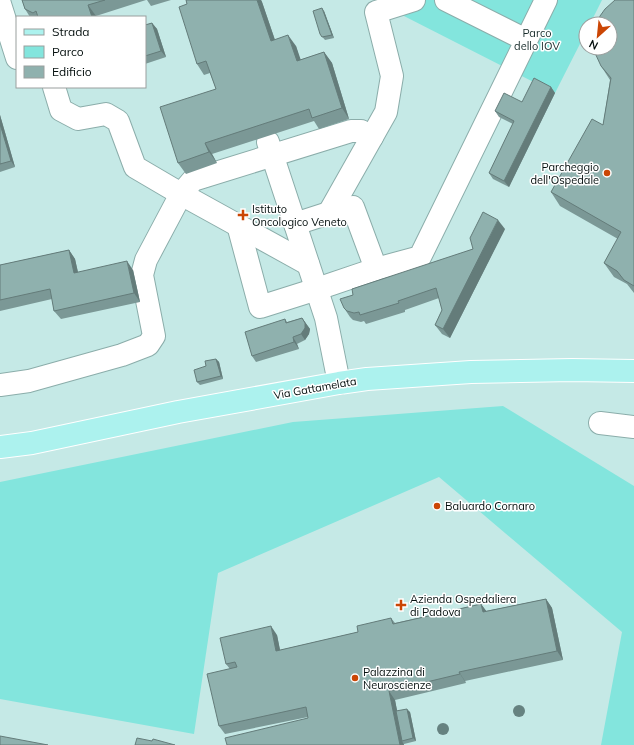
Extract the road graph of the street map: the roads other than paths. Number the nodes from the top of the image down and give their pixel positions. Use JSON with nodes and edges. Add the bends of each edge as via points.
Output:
{"nodes":[{"id":1,"x":414,"y":0,"type":"edge"},
{"id":2,"x":446,"y":0,"type":"edge"},
{"id":3,"x":546,"y":0,"type":"edge"},
{"id":4,"x":0,"y":4,"type":"edge"},
{"id":5,"x":526,"y":40,"type":"junction"},
{"id":6,"x":16,"y":55,"type":"edge"},
{"id":7,"x":54,"y":88,"type":"edge"},
{"id":8,"x":372,"y":138,"type":"junction"},
{"id":9,"x":270,"y":148,"type":"junction"},
{"id":10,"x":181,"y":194,"type":"junction"},
{"id":11,"x":329,"y":213,"type":"junction"},
{"id":12,"x":295,"y":224,"type":"junction"},
{"id":13,"x":238,"y":225,"type":"junction"},
{"id":14,"x":308,"y":264,"type":"junction"},
{"id":15,"x":376,"y":269,"type":"junction"},
{"id":16,"x":317,"y":289,"type":"junction"},
{"id":17,"x":634,"y":371,"type":"edge"},
{"id":18,"x":339,"y":383,"type":"junction"},
{"id":19,"x":0,"y":385,"type":"edge"},
{"id":20,"x":600,"y":423,"type":"dead end"},
{"id":21,"x":634,"y":427,"type":"edge"},
{"id":22,"x":0,"y":447,"type":"edge"}],
"edges":[{"from":1,"to":8,"type":"street","via":[[376,12],[392,76],[386,112]]},
{"from":2,"to":5,"type":"street"},
{"from":3,"to":5,"type":"street"},
{"from":4,"to":6,"type":"street"},
{"from":5,"to":15,"type":"street","via":[[420,257]]},
{"from":7,"to":10,"type":"street","via":[[61,110],[78,119],[106,114],[118,121],[136,167]]},
{"from":8,"to":9,"type":"street","via":[[362,131],[351,131]]},
{"from":8,"to":11,"type":"street"},
{"from":9,"to":10,"type":"street","via":[[193,180]]},
{"from":9,"to":12,"type":"street"},
{"from":10,"to":13,"type":"street"},
{"from":10,"to":19,"type":"street","via":[[144,265],[142,276],[154,336],[148,345],[122,355],[29,381]]},
{"from":11,"to":12,"type":"street"},
{"from":11,"to":15,"type":"street","via":[[353,207]]},
{"from":12,"to":14,"type":"street"},
{"from":13,"to":14,"type":"street"},
{"from":13,"to":16,"type":"street","via":[[260,307]]},
{"from":14,"to":16,"type":"street"},
{"from":15,"to":16,"type":"street"},
{"from":16,"to":18,"type":"street","via":[[326,318]]},
{"from":17,"to":18,"type":"main road","name":"Via Gattamelata","via":[[471,372]]},
{"from":18,"to":22,"type":"main road","name":"Via Gattamelata","via":[[178,412],[32,443]]},
{"from":20,"to":21,"type":"street"}]}
